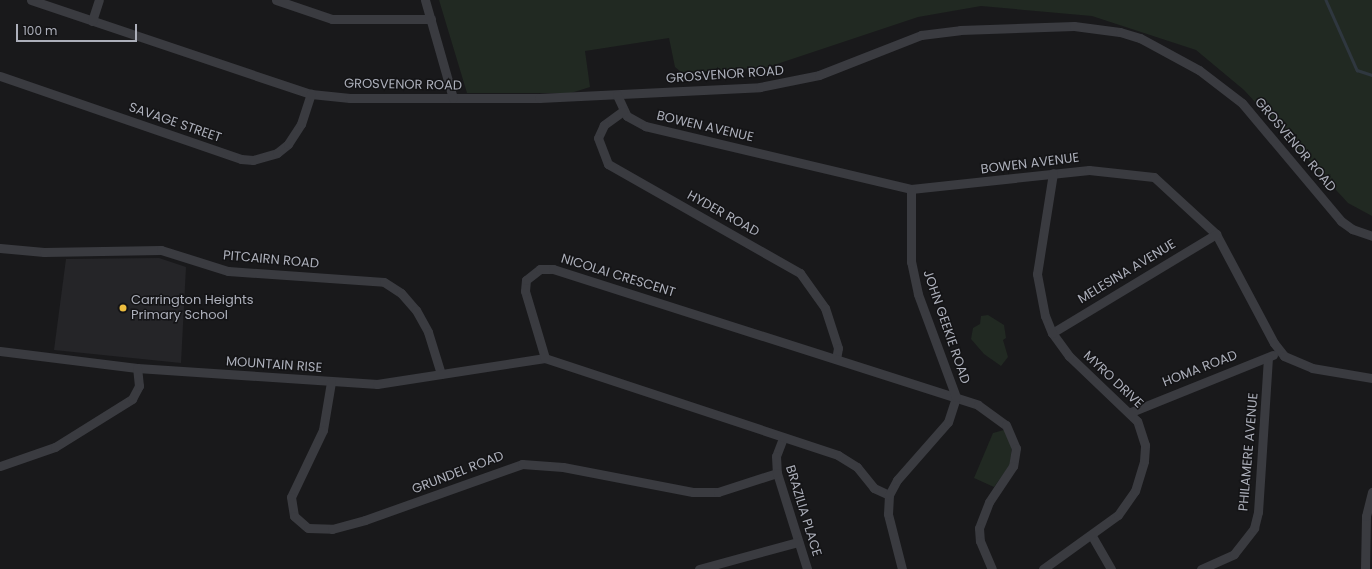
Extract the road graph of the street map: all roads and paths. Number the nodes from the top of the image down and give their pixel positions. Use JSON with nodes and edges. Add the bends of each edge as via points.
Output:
{"nodes":[{"id":1,"x":31,"y":0,"type":"edge"},
{"id":2,"x":99,"y":0,"type":"edge"},
{"id":3,"x":276,"y":0,"type":"edge"},
{"id":4,"x":425,"y":0,"type":"edge"},
{"id":5,"x":431,"y":19,"type":"junction"},
{"id":6,"x":92,"y":21,"type":"junction"},
{"id":7,"x":0,"y":76,"type":"edge"},
{"id":8,"x":311,"y":94,"type":"junction"},
{"id":9,"x":617,"y":95,"type":"junction"},
{"id":10,"x":452,"y":98,"type":"junction"},
{"id":11,"x":623,"y":111,"type":"junction"},
{"id":12,"x":1053,"y":174,"type":"junction"},
{"id":13,"x":911,"y":189,"type":"junction"},
{"id":14,"x":1216,"y":234,"type":"junction"},
{"id":15,"x":1372,"y":236,"type":"edge"},
{"id":16,"x":0,"y":248,"type":"edge"},
{"id":17,"x":1052,"y":333,"type":"junction"},
{"id":18,"x":0,"y":351,"type":"edge"},
{"id":19,"x":1280,"y":351,"type":"junction"},
{"id":20,"x":545,"y":358,"type":"junction"},
{"id":21,"x":1268,"y":358,"type":"junction"},
{"id":22,"x":836,"y":359,"type":"junction"},
{"id":23,"x":138,"y":368,"type":"junction"},
{"id":24,"x":441,"y":374,"type":"junction"},
{"id":25,"x":1372,"y":378,"type":"edge"},
{"id":26,"x":331,"y":382,"type":"junction"},
{"id":27,"x":956,"y":397,"type":"junction"},
{"id":28,"x":1131,"y":412,"type":"junction"},
{"id":29,"x":783,"y":438,"type":"junction"},
{"id":30,"x":0,"y":466,"type":"edge"},
{"id":31,"x":777,"y":473,"type":"junction"},
{"id":32,"x":1372,"y":492,"type":"edge"},
{"id":33,"x":889,"y":496,"type":"junction"},
{"id":34,"x":1092,"y":536,"type":"junction"},
{"id":35,"x":798,"y":542,"type":"junction"},
{"id":36,"x":699,"y":569,"type":"edge"},
{"id":37,"x":807,"y":569,"type":"edge"},
{"id":38,"x":902,"y":569,"type":"edge"},
{"id":39,"x":992,"y":569,"type":"edge"},
{"id":40,"x":1043,"y":569,"type":"edge"},
{"id":41,"x":1111,"y":569,"type":"edge"},
{"id":42,"x":1201,"y":569,"type":"edge"},
{"id":43,"x":1365,"y":569,"type":"edge"}],
"edges":[{"from":1,"to":6,"type":"street","name":"GROSVENOR ROAD"},
{"from":2,"to":6,"type":"street"},
{"from":3,"to":5,"type":"street","via":[[332,19]]},
{"from":4,"to":5,"type":"street"},
{"from":5,"to":10,"type":"street"},
{"from":6,"to":8,"type":"street","name":"GROSVENOR ROAD"},
{"from":7,"to":8,"type":"street","name":"SAVAGE STREET","via":[[247,159],[266,157],[288,144],[301,124]]},
{"from":8,"to":10,"type":"street","name":"GROSVENOR ROAD","via":[[350,98]]},
{"from":9,"to":10,"type":"street","name":"GROSVENOR ROAD"},
{"from":9,"to":11,"type":"street"},
{"from":9,"to":15,"type":"street","name":"GROSVENOR ROAD","via":[[783,85],[819,75],[897,42],[960,30],[1086,26],[1120,32],[1140,38],[1199,70],[1242,102],[1341,221],[1352,229]]},
{"from":11,"to":13,"type":"street","name":"BOWEN AVENUE","via":[[645,126]]},
{"from":11,"to":22,"type":"street","name":"HYDER ROAD","via":[[604,125],[598,138],[608,164],[800,273],[824,308],[838,348]]},
{"from":12,"to":13,"type":"street","name":"BOWEN AVENUE"},
{"from":12,"to":14,"type":"street","name":"BOWEN AVENUE","via":[[1089,170],[1154,177]]},
{"from":12,"to":17,"type":"street","name":"MYRO DRIVE","via":[[1037,274],[1040,301]]},
{"from":13,"to":27,"type":"street","name":"JOHN GEEKIE ROAD","via":[[911,262],[918,294]]},
{"from":14,"to":17,"type":"street","name":"MELESINA AVENUE"},
{"from":14,"to":19,"type":"street","name":"BOWEN AVENUE"},
{"from":16,"to":24,"type":"street","name":"PITCAIRN ROAD","via":[[44,252],[161,250],[228,271],[384,282],[401,293],[416,310],[428,332]]},
{"from":17,"to":28,"type":"street","name":"MYRO DRIVE","via":[[1069,356]]},
{"from":18,"to":23,"type":"street","name":"MOUNTAIN RISE"},
{"from":19,"to":21,"type":"street","name":"HOMA ROAD"},
{"from":19,"to":25,"type":"street","via":[[1312,368]]},
{"from":20,"to":22,"type":"street","name":"NICOLAI CRESCENT","via":[[525,291],[529,276],[547,268]]},
{"from":20,"to":24,"type":"street","name":"MOUNTAIN RISE"},
{"from":20,"to":29,"type":"street"},
{"from":21,"to":28,"type":"street","name":"HOMA ROAD"},
{"from":21,"to":42,"type":"street","name":"PHILAMERE AVENUE","via":[[1259,504],[1254,528],[1234,554]]},
{"from":22,"to":27,"type":"street","name":"NICOLAI CRESCENT"},
{"from":23,"to":26,"type":"street","name":"MOUNTAIN RISE"},
{"from":23,"to":30,"type":"street","via":[[139,386],[132,399],[55,447]]},
{"from":24,"to":26,"type":"street","name":"MOUNTAIN RISE","via":[[377,384]]},
{"from":26,"to":31,"type":"street","name":"GRUNDEL ROAD","via":[[323,430],[291,497],[294,516],[308,528],[332,528],[365,520],[522,464],[563,467],[693,492],[718,492]]},
{"from":27,"to":33,"type":"street","name":"JOHN GEEKIE ROAD","via":[[948,422],[897,480]]},
{"from":27,"to":39,"type":"street","name":"NICOLAI CRESCENT","via":[[993,414],[1006,425],[1016,448],[1013,466],[989,502],[979,528],[980,541]]},
{"from":28,"to":34,"type":"street","name":"MYRO DRIVE","via":[[1145,445],[1141,476],[1127,504]]},
{"from":29,"to":31,"type":"street","name":"BRAZILIA PLACE","via":[[776,456]]},
{"from":29,"to":33,"type":"street","via":[[848,460],[874,488]]},
{"from":31,"to":35,"type":"street","name":"BRAZILIA PLACE"},
{"from":32,"to":43,"type":"street","via":[[1366,516]]},
{"from":33,"to":38,"type":"street","name":"JOHN GEEKIE ROAD","via":[[888,514]]},
{"from":34,"to":40,"type":"street","name":"MYRO DRIVE"},
{"from":34,"to":41,"type":"street"},
{"from":35,"to":36,"type":"street"},
{"from":35,"to":37,"type":"street","name":"BRAZILIA PLACE"}]}
